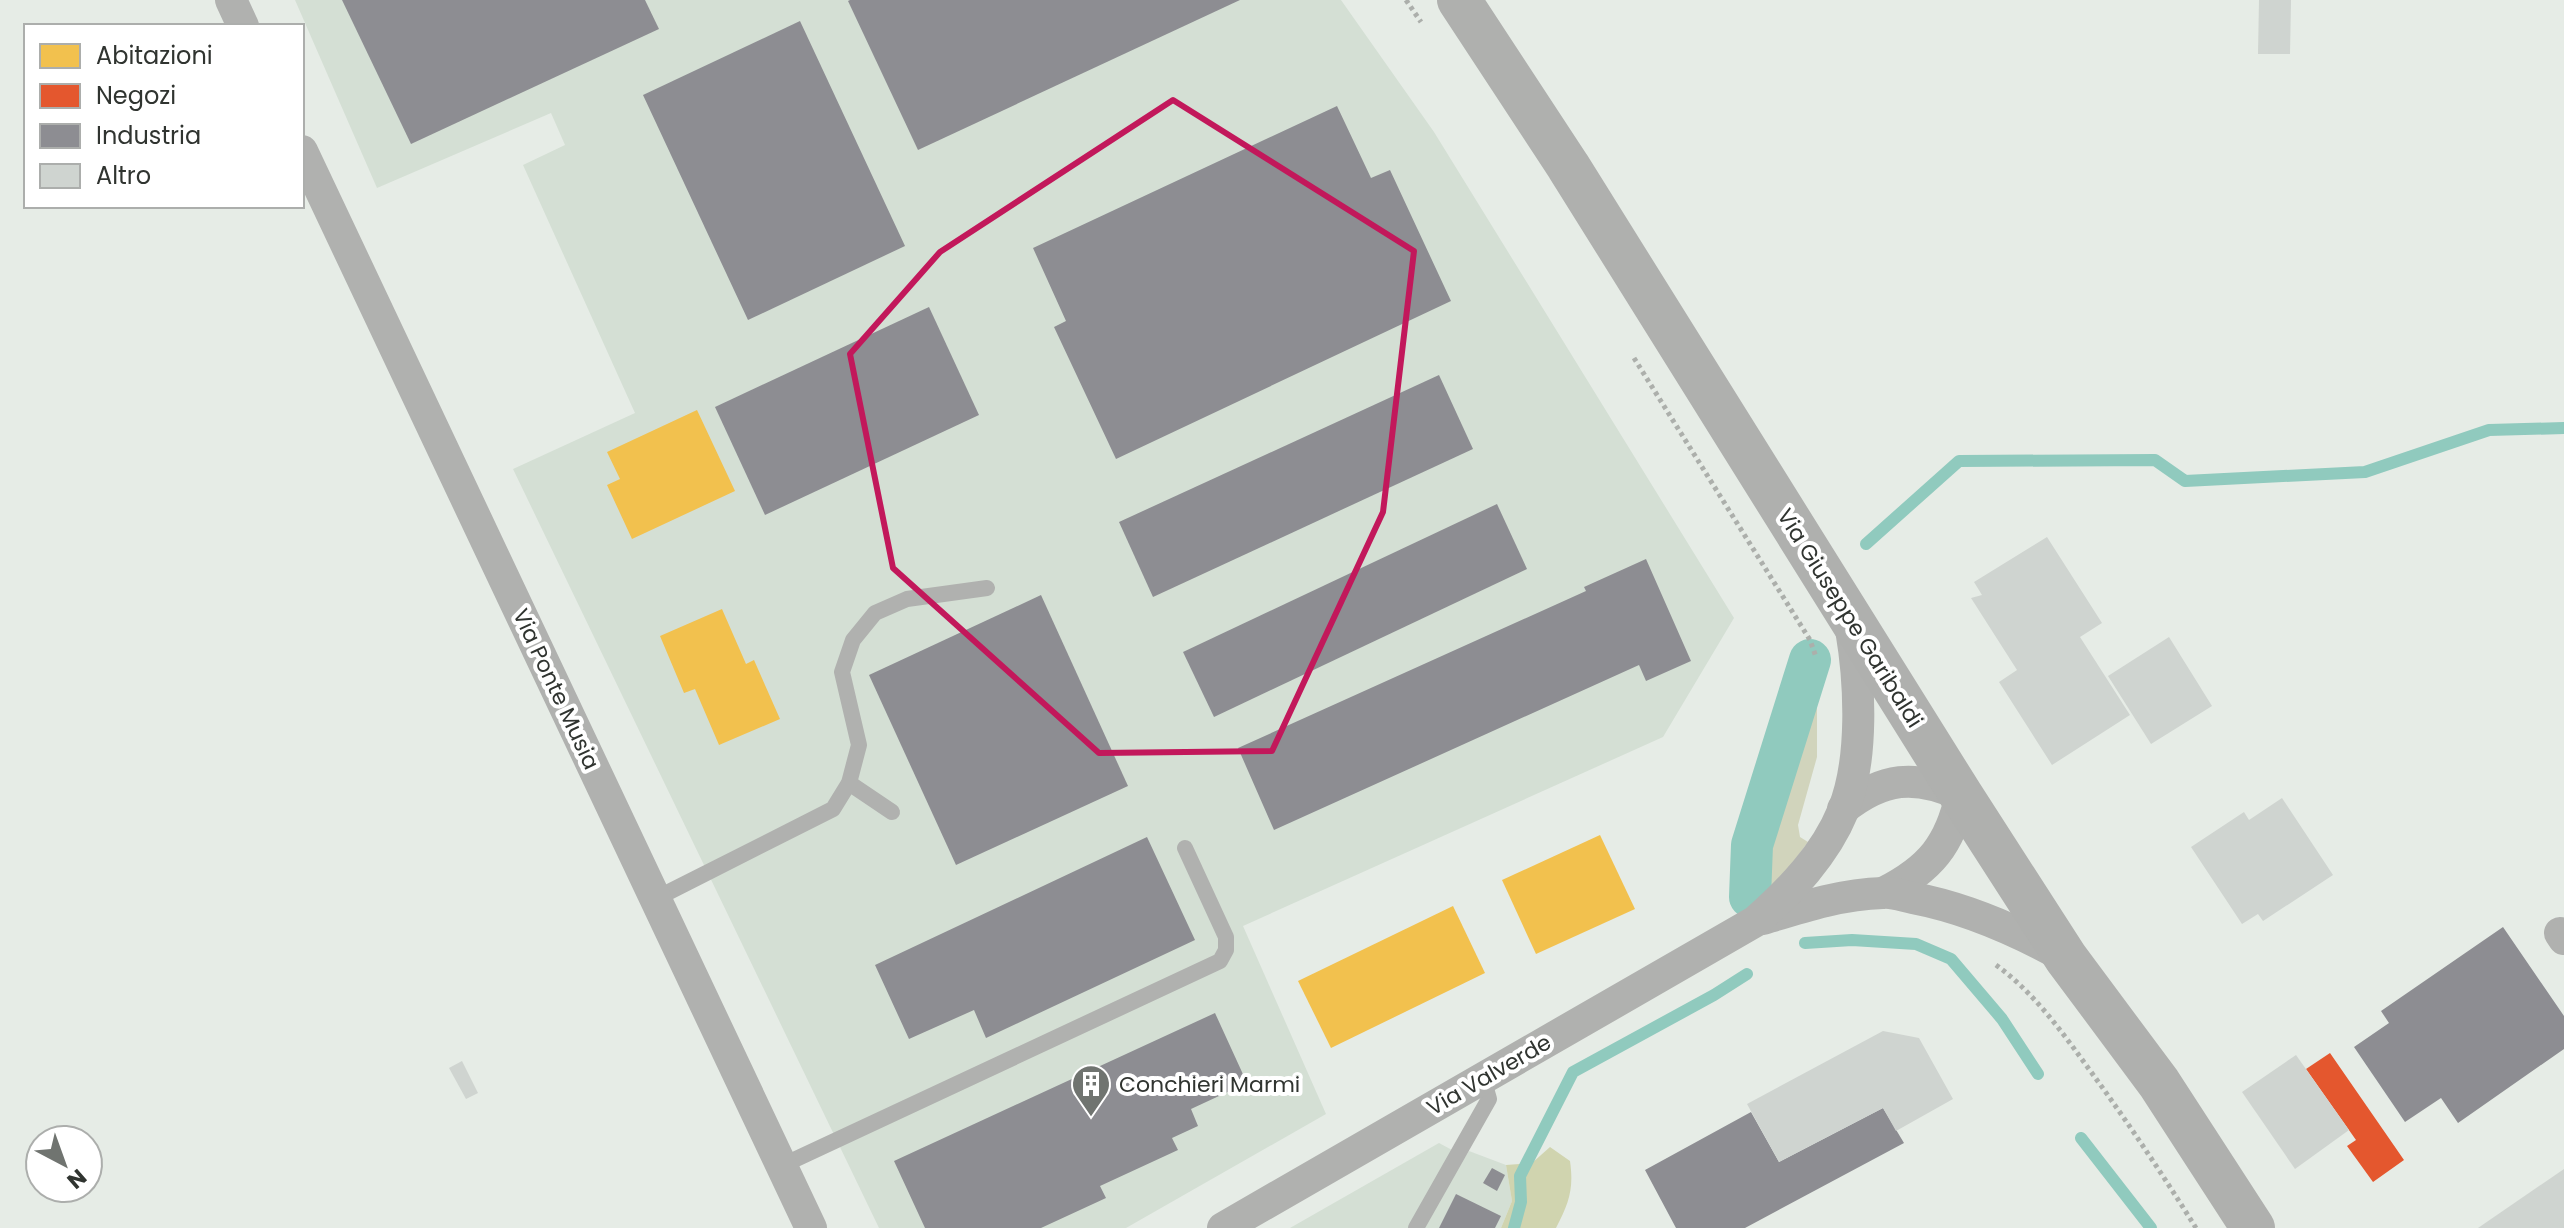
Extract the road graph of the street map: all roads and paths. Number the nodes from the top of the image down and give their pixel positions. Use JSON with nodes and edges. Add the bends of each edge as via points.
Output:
{"nodes":[{"id":1,"x":231,"y":0,"type":"edge"},
{"id":2,"x":1406,"y":0,"type":"edge"},
{"id":3,"x":1459,"y":0,"type":"edge"},
{"id":4,"x":242,"y":24,"type":"edge"},
{"id":5,"x":1423,"y":26,"type":"dead end"},
{"id":6,"x":304,"y":155,"type":"edge"},
{"id":7,"x":1631,"y":352,"type":"dead end"},
{"id":8,"x":987,"y":588,"type":"dead end"},
{"id":9,"x":1849,"y":618,"type":"junction"},
{"id":10,"x":1820,"y":666,"type":"dead end"},
{"id":11,"x":849,"y":783,"type":"junction"},
{"id":12,"x":1961,"y":795,"type":"junction"},
{"id":13,"x":1843,"y":809,"type":"junction"},
{"id":14,"x":892,"y":812,"type":"dead end"},
{"id":15,"x":1185,"y":848,"type":"dead end"},
{"id":16,"x":1885,"y":892,"type":"junction"},
{"id":17,"x":655,"y":899,"type":"junction"},
{"id":18,"x":1756,"y":921,"type":"junction"},
{"id":19,"x":2066,"y":958,"type":"junction"},
{"id":20,"x":1993,"y":963,"type":"dead end"},
{"id":21,"x":1483,"y":1078,"type":"junction"},
{"id":22,"x":781,"y":1166,"type":"junction"},
{"id":23,"x":811,"y":1228,"type":"edge"},
{"id":24,"x":1223,"y":1228,"type":"edge"},
{"id":25,"x":1416,"y":1228,"type":"edge"},
{"id":26,"x":2196,"y":1228,"type":"edge"},
{"id":27,"x":2253,"y":1228,"type":"edge"}],
"edges":[{"from":1,"to":4,"type":"street"},
{"from":2,"to":5,"type":"path"},
{"from":3,"to":9,"type":"street","name":"Via Giuseppe Garibaldi"},
{"from":6,"to":17,"type":"street","name":"Via Ponte Musia"},
{"from":7,"to":10,"type":"path","via":[[1810,640]]},
{"from":8,"to":11,"type":"lane","via":[[907,599],[875,613],[853,640],[842,672],[859,745]]},
{"from":9,"to":12,"type":"street","name":"Via Giuseppe Garibaldi"},
{"from":9,"to":13,"type":"street","name":"Via Valverde","via":[[1859,714]]},
{"from":11,"to":14,"type":"lane"},
{"from":11,"to":17,"type":"lane","via":[[833,809]]},
{"from":12,"to":13,"type":"street","name":"Via Valverde","via":[[1913,780],[1887,783]]},
{"from":12,"to":16,"type":"street","name":"Via Valverde","via":[[1944,844],[1928,864]]},
{"from":12,"to":19,"type":"street","name":"Via Giuseppe Garibaldi"},
{"from":13,"to":18,"type":"street","name":"Via Valverde","via":[[1806,870]]},
{"from":15,"to":22,"type":"lane","via":[[1226,937],[1220,961]]},
{"from":16,"to":18,"type":"street","name":"Via Valverde"},
{"from":16,"to":19,"type":"street","name":"Via Valverde","via":[[1979,916]]},
{"from":17,"to":22,"type":"street","name":"Via Ponte Musia"},
{"from":18,"to":21,"type":"street","name":"Via Valverde"},
{"from":19,"to":27,"type":"street","name":"Via Giuseppe Garibaldi","via":[[2159,1083]]},
{"from":20,"to":26,"type":"path","via":[[2015,979],[2071,1045],[2143,1142]]},
{"from":21,"to":24,"type":"street","name":"Via Valverde"},
{"from":21,"to":25,"type":"lane","via":[[1489,1099]]},
{"from":22,"to":23,"type":"street","name":"Via Ponte Musia"}]}
